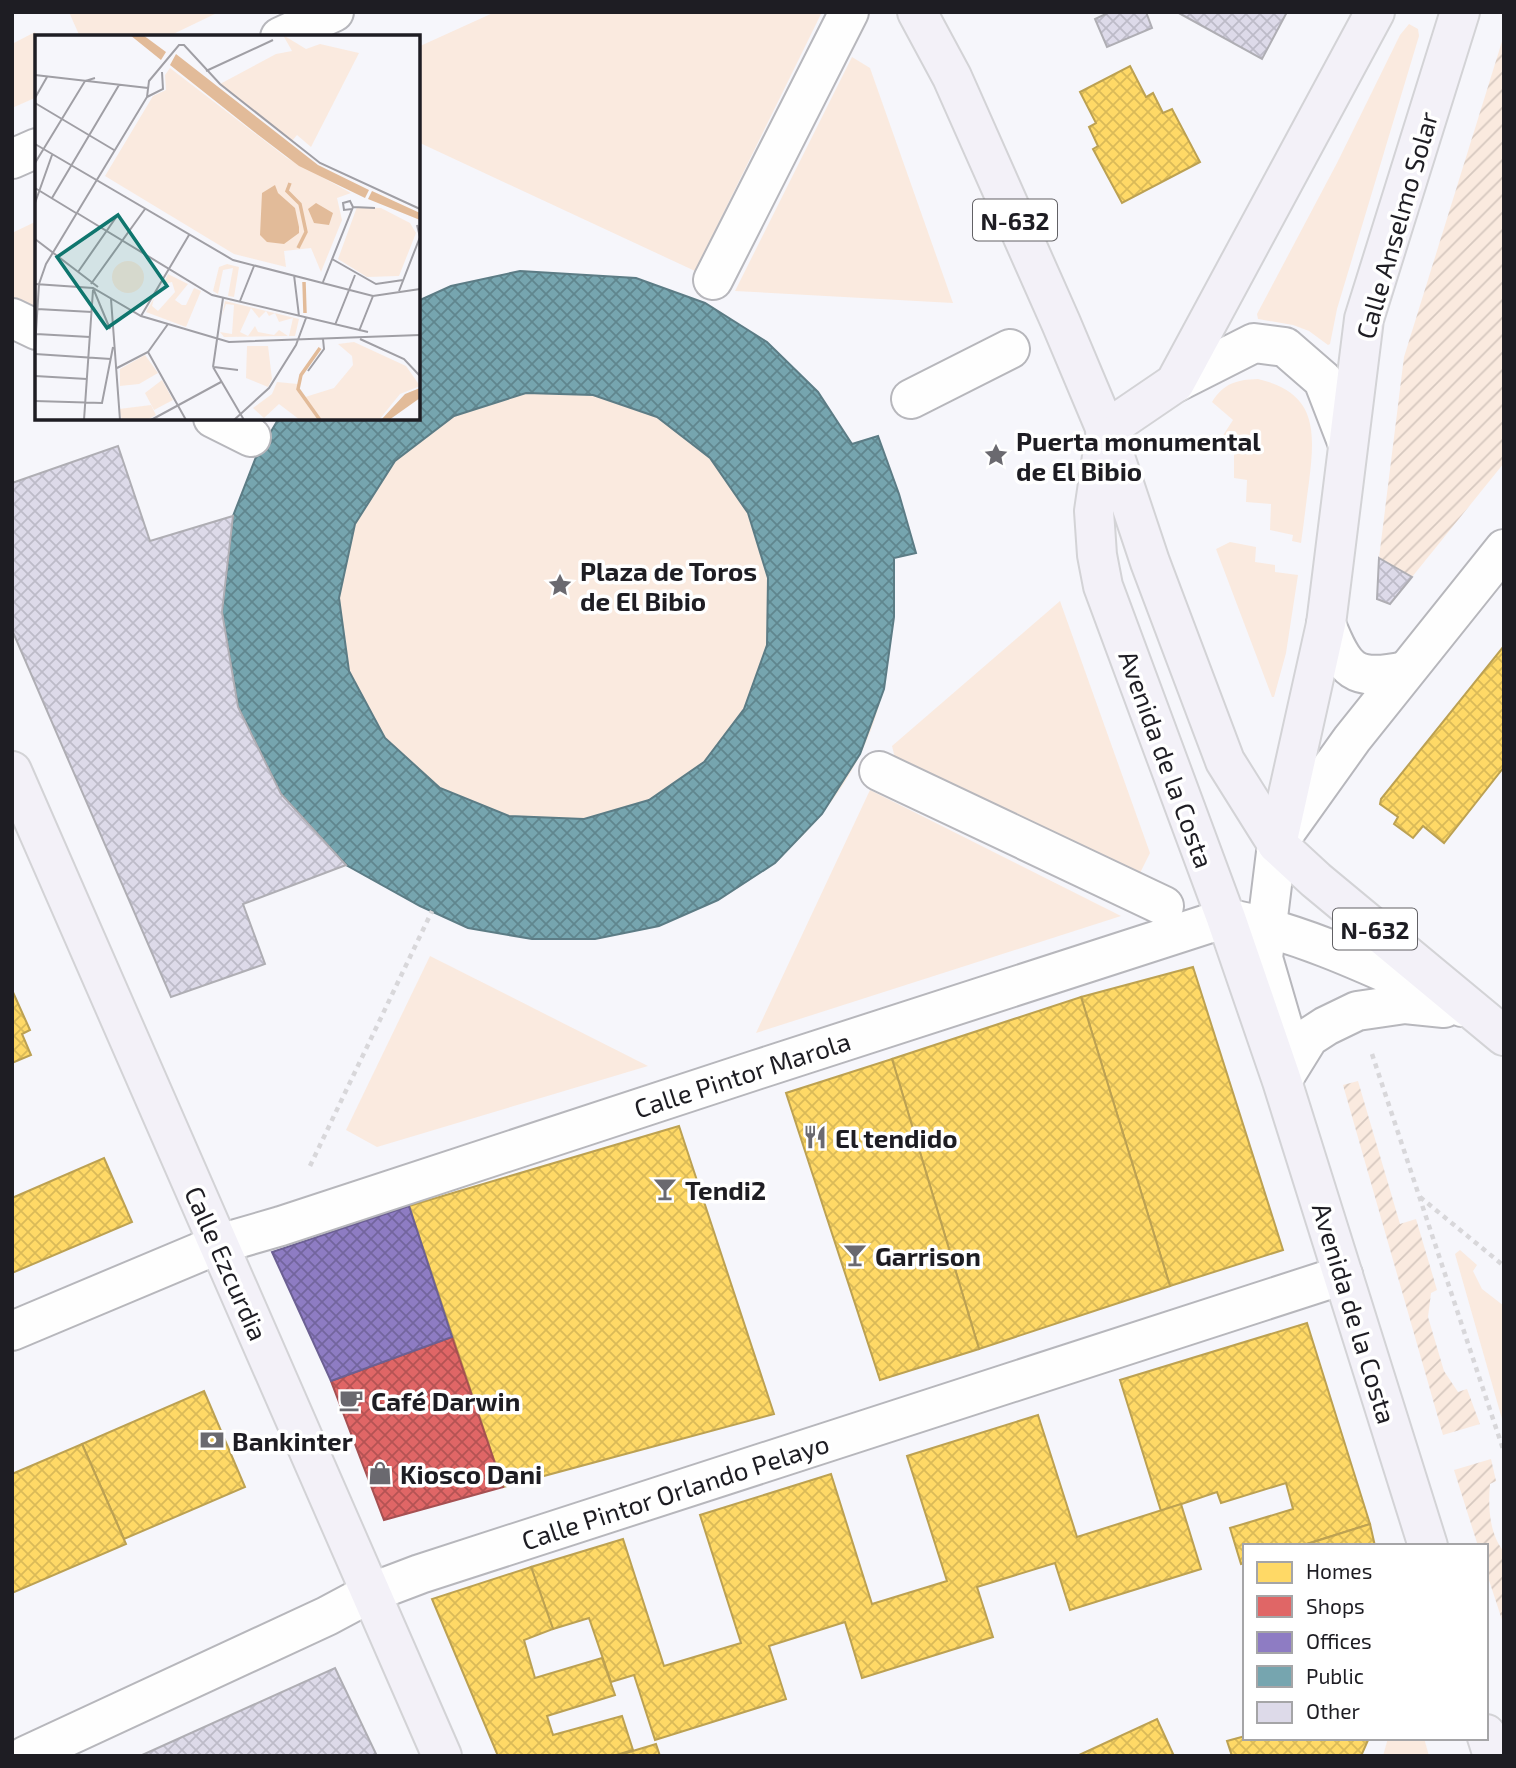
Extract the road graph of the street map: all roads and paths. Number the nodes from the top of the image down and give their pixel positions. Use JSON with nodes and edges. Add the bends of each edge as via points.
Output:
{"nodes":[{"id":1,"x":334,"y":12,"type":"edge"},
{"id":2,"x":849,"y":12,"type":"edge"},
{"id":3,"x":917,"y":12,"type":"edge"},
{"id":4,"x":1375,"y":12,"type":"edge"},
{"id":5,"x":1460,"y":12,"type":"edge"},
{"id":6,"x":284,"y":35,"type":"edge"},
{"id":7,"x":35,"y":149,"type":"edge"},
{"id":8,"x":12,"y":159,"type":"edge"},
{"id":9,"x":713,"y":280,"type":"dead end"},
{"id":10,"x":12,"y":318,"type":"edge"},
{"id":11,"x":35,"y":329,"type":"edge"},
{"id":12,"x":1010,"y":349,"type":"dead end"},
{"id":13,"x":1175,"y":383,"type":"junction"},
{"id":14,"x":911,"y":399,"type":"dead end"},
{"id":15,"x":217,"y":420,"type":"edge"},
{"id":16,"x":1106,"y":430,"type":"junction"},
{"id":17,"x":251,"y":437,"type":"dead end"},
{"id":18,"x":1347,"y":442,"type":"junction"},
{"id":19,"x":1504,"y":549,"type":"edge"},
{"id":20,"x":1326,"y":624,"type":"junction"},
{"id":21,"x":1405,"y":671,"type":"junction"},
{"id":22,"x":12,"y":771,"type":"edge"},
{"id":23,"x":879,"y":771,"type":"dead end"},
{"id":24,"x":1277,"y":844,"type":"junction"},
{"id":25,"x":1164,"y":906,"type":"dead end"},
{"id":26,"x":432,"y":911,"type":"dead end"},
{"id":27,"x":1226,"y":918,"type":"junction"},
{"id":28,"x":1266,"y":925,"type":"junction"},
{"id":29,"x":1474,"y":1012,"type":"junction"},
{"id":30,"x":1504,"y":1036,"type":"edge"},
{"id":31,"x":1368,"y":1043,"type":"dead end"},
{"id":32,"x":1282,"y":1081,"type":"junction"},
{"id":33,"x":306,"y":1174,"type":"dead end"},
{"id":34,"x":1419,"y":1196,"type":"junction"},
{"id":35,"x":219,"y":1244,"type":"junction"},
{"id":36,"x":1504,"y":1266,"type":"edge"},
{"id":37,"x":1343,"y":1275,"type":"junction"},
{"id":38,"x":12,"y":1331,"type":"edge"},
{"id":39,"x":1504,"y":1428,"type":"edge"},
{"id":40,"x":1497,"y":1430,"type":"junction"},
{"id":41,"x":1504,"y":1452,"type":"edge"},
{"id":42,"x":1427,"y":1544,"type":"edge"},
{"id":43,"x":370,"y":1593,"type":"junction"},
{"id":44,"x":26,"y":1756,"type":"edge"},
{"id":45,"x":442,"y":1756,"type":"edge"}],
"edges":[{"from":1,"to":6,"type":"street"},
{"from":2,"to":9,"type":"street"},
{"from":3,"to":16,"type":"main road","number":"N-632","via":[[952,77]]},
{"from":4,"to":13,"type":"main road"},
{"from":5,"to":18,"type":"main road","name":"Calle Anselmo Solar","via":[[1364,319]]},
{"from":7,"to":8,"type":"street"},
{"from":10,"to":11,"type":"street"},
{"from":12,"to":14,"type":"street"},
{"from":13,"to":16,"type":"main road"},
{"from":13,"to":18,"type":"street","via":[[1254,343],[1285,347],[1323,380]]},
{"from":15,"to":17,"type":"street"},
{"from":16,"to":24,"type":"main road","number":"N-632","via":[[1225,761]]},
{"from":16,"to":27,"type":"main road","name":"Avenida de la Costa","via":[[1094,511],[1103,586]]},
{"from":18,"to":20,"type":"main road","name":"Calle Anselmo Solar"},
{"from":19,"to":21,"type":"street"},
{"from":20,"to":21,"type":"street","via":[[1339,656],[1353,671],[1378,677]]},
{"from":20,"to":24,"type":"main road","name":"Calle Anselmo Solar"},
{"from":21,"to":24,"type":"street"},
{"from":22,"to":35,"type":"main road","name":"Calle Ezcurdia"},
{"from":23,"to":25,"type":"street"},
{"from":24,"to":28,"type":"street"},
{"from":24,"to":29,"type":"main road","number":"N-632"},
{"from":26,"to":33,"type":"path"},
{"from":27,"to":28,"type":"street","name":"Calle Pintor Marola"},
{"from":27,"to":32,"type":"main road","name":"Avenida de la Costa"},
{"from":27,"to":35,"type":"street","name":"Calle Pintor Marola"},
{"from":28,"to":29,"type":"street","name":"Calle Pintor Marola"},
{"from":28,"to":32,"type":"street","via":[[1263,958],[1284,1030]]},
{"from":29,"to":30,"type":"main road","number":"N-632"},
{"from":29,"to":32,"type":"street","via":[[1405,1004],[1357,1010],[1309,1037]]},
{"from":31,"to":34,"type":"path"},
{"from":32,"to":37,"type":"main road","name":"Avenida de la Costa"},
{"from":34,"to":36,"type":"path"},
{"from":34,"to":40,"type":"path"},
{"from":35,"to":38,"type":"street","name":"Calle Pintor Marola"},
{"from":35,"to":43,"type":"main road","name":"Calle Ezcurdia"},
{"from":37,"to":42,"type":"main road","name":"Avenida de la Costa"},
{"from":37,"to":43,"type":"street","name":"Calle Pintor Orlando Pelayo"},
{"from":39,"to":40,"type":"path"},
{"from":40,"to":41,"type":"path"},
{"from":43,"to":44,"type":"street","name":"Calle Pintor Orlando Pelayo"},
{"from":43,"to":45,"type":"main road","name":"Calle Ezcurdia"}]}
